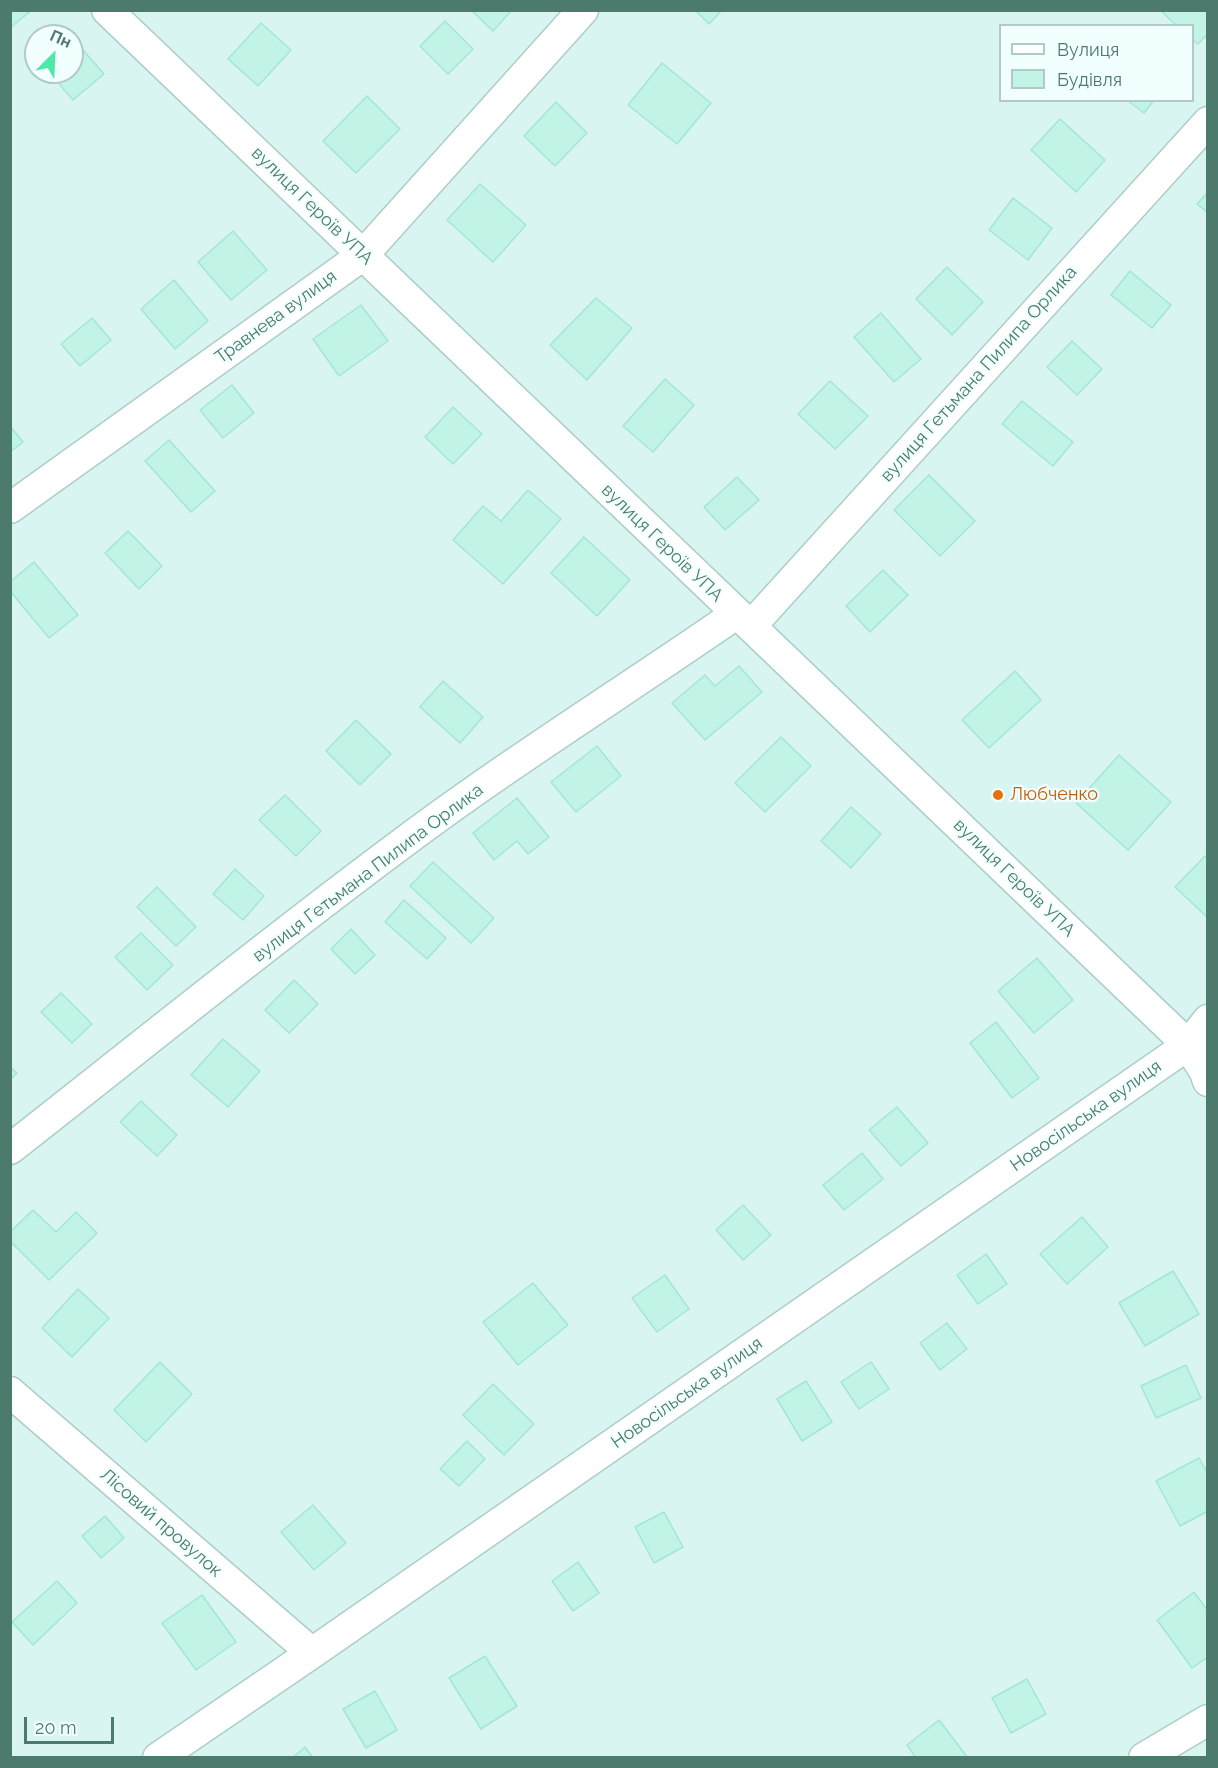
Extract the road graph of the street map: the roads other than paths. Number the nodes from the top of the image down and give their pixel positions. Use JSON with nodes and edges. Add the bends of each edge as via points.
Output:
{"nodes":[{"id":1,"x":107,"y":10,"type":"edge"},
{"id":2,"x":583,"y":10,"type":"edge"},
{"id":3,"x":1208,"y":122,"type":"edge"},
{"id":4,"x":363,"y":255,"type":"junction"},
{"id":5,"x":10,"y":508,"type":"edge"},
{"id":6,"x":743,"y":620,"type":"junction"},
{"id":7,"x":1208,"y":1020,"type":"edge"},
{"id":8,"x":1188,"y":1045,"type":"junction"},
{"id":9,"x":1208,"y":1081,"type":"edge"},
{"id":10,"x":10,"y":1149,"type":"edge"},
{"id":11,"x":10,"y":1392,"type":"edge"},
{"id":12,"x":312,"y":1653,"type":"junction"},
{"id":13,"x":1208,"y":1720,"type":"edge"},
{"id":14,"x":159,"y":1758,"type":"edge"},
{"id":15,"x":1144,"y":1758,"type":"edge"}],
"edges":[{"from":1,"to":4,"type":"street","name":"вулиця Героїв УПА"},
{"from":2,"to":4,"type":"street","name":"Травнева вулиця"},
{"from":3,"to":6,"type":"street","name":"вулиця Гетьмана Пилипа Орлика"},
{"from":4,"to":5,"type":"street","name":"Травнева вулиця"},
{"from":4,"to":6,"type":"street","name":"вулиця Героїв УПА"},
{"from":6,"to":8,"type":"street","name":"вулиця Героїв УПА"},
{"from":6,"to":10,"type":"street","name":"вулиця Гетьмана Пилипа Орлика","via":[[668,661],[578,719],[401,844]]},
{"from":7,"to":8,"type":"street","name":"Новосільська вулиця"},
{"from":8,"to":9,"type":"street","name":"вулиця Героїв УПА"},
{"from":8,"to":12,"type":"street","name":"Новосільська вулиця"},
{"from":11,"to":12,"type":"street","name":"Лісовий провулок"},
{"from":12,"to":14,"type":"street","name":"Новосільська вулиця"},
{"from":13,"to":15,"type":"street"}]}
